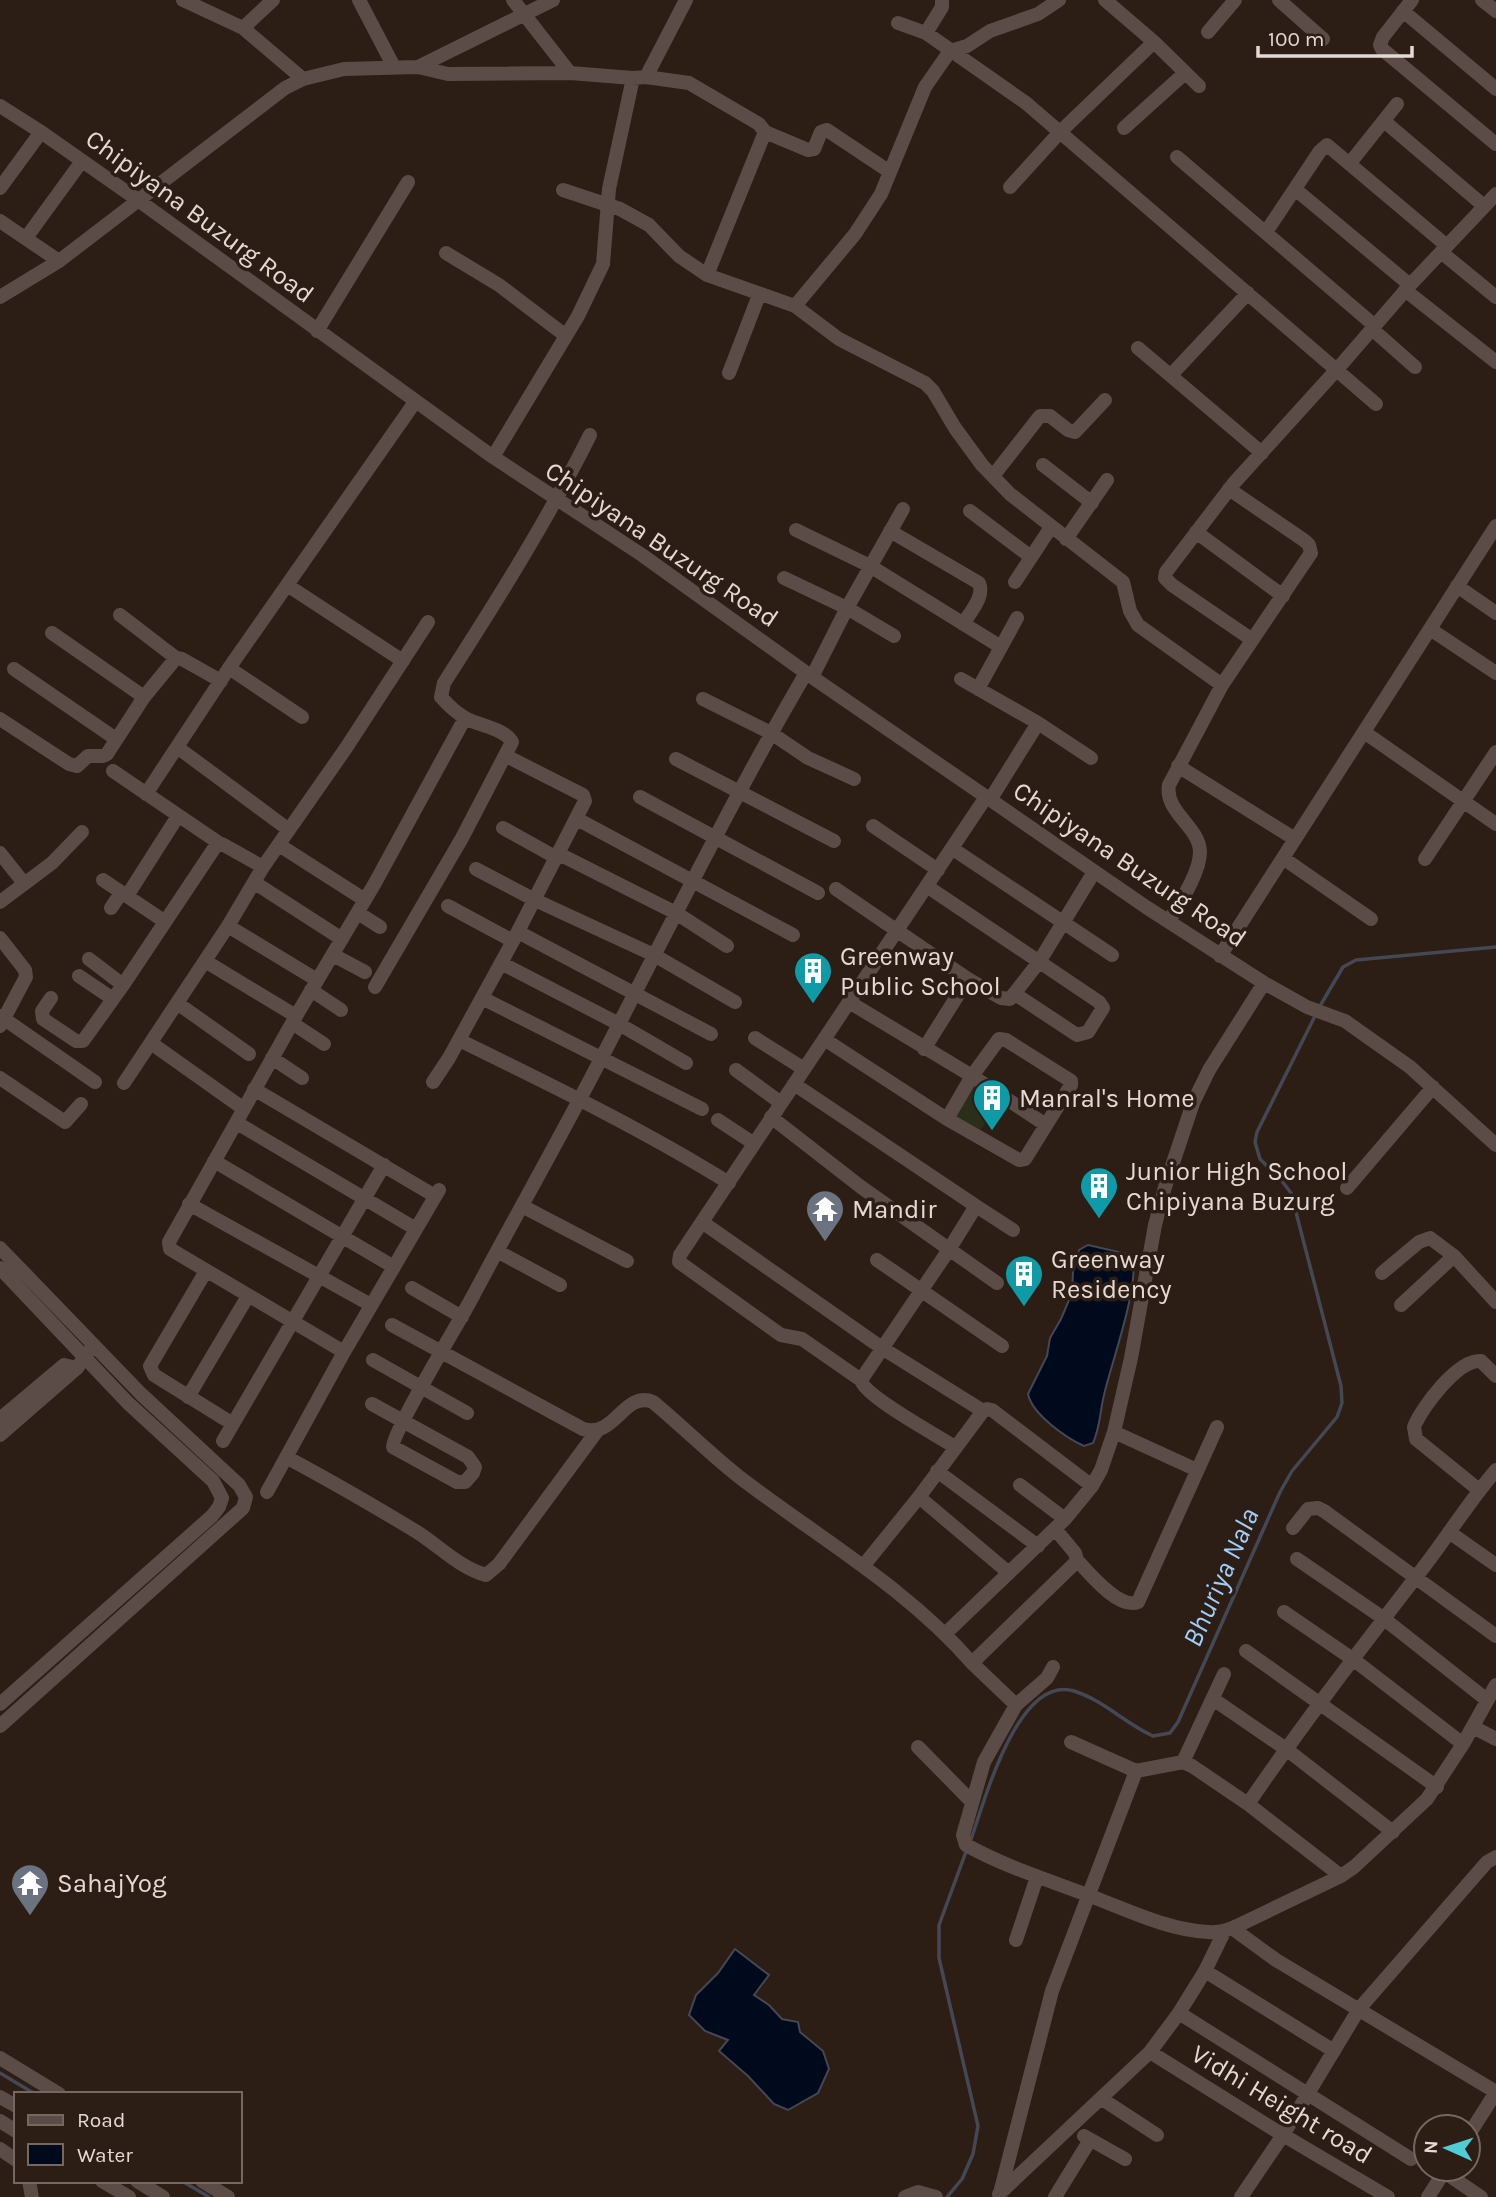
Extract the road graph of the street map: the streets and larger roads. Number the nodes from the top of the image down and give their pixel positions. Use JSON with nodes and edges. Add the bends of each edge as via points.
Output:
{"nodes":[{"id":1,"x":183,"y":0,"type":"edge"},
{"id":2,"x":273,"y":0,"type":"edge"},
{"id":3,"x":359,"y":0,"type":"edge"},
{"id":4,"x":513,"y":0,"type":"edge"},
{"id":5,"x":553,"y":0,"type":"edge"},
{"id":6,"x":686,"y":0,"type":"edge"},
{"id":7,"x":942,"y":0,"type":"edge"},
{"id":8,"x":1059,"y":0,"type":"edge"},
{"id":9,"x":1105,"y":0,"type":"edge"},
{"id":10,"x":1235,"y":0,"type":"edge"},
{"id":11,"x":1279,"y":0,"type":"edge"},
{"id":12,"x":1482,"y":0,"type":"edge"},
{"id":13,"x":1408,"y":6,"type":"edge"},
{"id":14,"x":1496,"y":11,"type":"edge"},
{"id":15,"x":524,"y":13,"type":"junction"},
{"id":16,"x":898,"y":23,"type":"dead end"},
{"id":17,"x":243,"y":28,"type":"junction"},
{"id":18,"x":1208,"y":32,"type":"dead end"},
{"id":19,"x":926,"y":33,"type":"junction"},
{"id":20,"x":1323,"y":39,"type":"dead end"},
{"id":21,"x":1154,"y":42,"type":"junction"},
{"id":22,"x":950,"y":51,"type":"junction"},
{"id":23,"x":418,"y":66,"type":"junction"},
{"id":24,"x":394,"y":67,"type":"junction"},
{"id":25,"x":1185,"y":73,"type":"junction"},
{"id":26,"x":570,"y":74,"type":"junction"},
{"id":27,"x":639,"y":77,"type":"junction"},
{"id":28,"x":303,"y":79,"type":"junction"},
{"id":29,"x":1199,"y":86,"type":"dead end"},
{"id":30,"x":1496,"y":89,"type":"edge"},
{"id":31,"x":1397,"y":104,"type":"dead end"},
{"id":32,"x":0,"y":106,"type":"edge"},
{"id":33,"x":1384,"y":121,"type":"junction"},
{"id":34,"x":1124,"y":128,"type":"dead end"},
{"id":35,"x":41,"y":132,"type":"junction"},
{"id":36,"x":765,"y":132,"type":"junction"},
{"id":37,"x":1060,"y":132,"type":"junction"},
{"id":38,"x":1496,"y":144,"type":"edge"},
{"id":39,"x":1177,"y":157,"type":"dead end"},
{"id":40,"x":82,"y":161,"type":"junction"},
{"id":41,"x":1350,"y":163,"type":"junction"},
{"id":42,"x":890,"y":172,"type":"junction"},
{"id":43,"x":408,"y":182,"type":"dead end"},
{"id":44,"x":1010,"y":187,"type":"dead end"},
{"id":45,"x":0,"y":188,"type":"edge"},
{"id":46,"x":1295,"y":189,"type":"junction"},
{"id":47,"x":563,"y":190,"type":"dead end"},
{"id":48,"x":1496,"y":194,"type":"edge"},
{"id":49,"x":138,"y":200,"type":"junction"},
{"id":50,"x":609,"y":204,"type":"junction"},
{"id":51,"x":1484,"y":206,"type":"junction"},
{"id":52,"x":0,"y":221,"type":"edge"},
{"id":53,"x":1266,"y":232,"type":"junction"},
{"id":54,"x":26,"y":239,"type":"junction"},
{"id":55,"x":1444,"y":249,"type":"junction"},
{"id":56,"x":446,"y":253,"type":"dead end"},
{"id":57,"x":59,"y":261,"type":"junction"},
{"id":58,"x":707,"y":275,"type":"junction"},
{"id":59,"x":1407,"y":288,"type":"junction"},
{"id":60,"x":1248,"y":293,"type":"junction"},
{"id":61,"x":759,"y":295,"type":"junction"},
{"id":62,"x":0,"y":297,"type":"edge"},
{"id":63,"x":1496,"y":297,"type":"edge"},
{"id":64,"x":795,"y":306,"type":"junction"},
{"id":65,"x":1374,"y":327,"type":"junction"},
{"id":66,"x":317,"y":331,"type":"junction"},
{"id":67,"x":566,"y":336,"type":"junction"},
{"id":68,"x":1138,"y":348,"type":"dead end"},
{"id":69,"x":1496,"y":362,"type":"edge"},
{"id":70,"x":1415,"y":367,"type":"dead end"},
{"id":71,"x":1337,"y":370,"type":"junction"},
{"id":72,"x":729,"y":373,"type":"dead end"},
{"id":73,"x":1171,"y":375,"type":"junction"},
{"id":74,"x":1105,"y":400,"type":"dead end"},
{"id":75,"x":415,"y":402,"type":"junction"},
{"id":76,"x":1376,"y":404,"type":"dead end"},
{"id":77,"x":590,"y":435,"type":"dead end"},
{"id":78,"x":1262,"y":453,"type":"junction"},
{"id":79,"x":493,"y":457,"type":"junction"},
{"id":80,"x":1043,"y":465,"type":"dead end"},
{"id":81,"x":993,"y":476,"type":"junction"},
{"id":82,"x":1108,"y":480,"type":"dead end"},
{"id":83,"x":1229,"y":489,"type":"junction"},
{"id":84,"x":556,"y":501,"type":"junction"},
{"id":85,"x":1091,"y":503,"type":"junction"},
{"id":86,"x":903,"y":509,"type":"dead end"},
{"id":87,"x":970,"y":511,"type":"dead end"},
{"id":88,"x":1496,"y":526,"type":"edge"},
{"id":89,"x":1051,"y":527,"type":"junction"},
{"id":90,"x":796,"y":530,"type":"dead end"},
{"id":91,"x":890,"y":531,"type":"junction"},
{"id":92,"x":1196,"y":532,"type":"junction"},
{"id":93,"x":1066,"y":538,"type":"junction"},
{"id":94,"x":1031,"y":557,"type":"junction"},
{"id":95,"x":870,"y":566,"type":"junction"},
{"id":96,"x":784,"y":578,"type":"dead end"},
{"id":97,"x":1015,"y":582,"type":"dead end"},
{"id":98,"x":287,"y":585,"type":"junction"},
{"id":99,"x":1457,"y":586,"type":"junction"},
{"id":100,"x":1283,"y":596,"type":"junction"},
{"id":101,"x":847,"y":608,"type":"junction"},
{"id":102,"x":1496,"y":612,"type":"edge"},
{"id":103,"x":120,"y":615,"type":"dead end"},
{"id":104,"x":1017,"y":618,"type":"dead end"},
{"id":105,"x":428,"y":622,"type":"dead end"},
{"id":106,"x":963,"y":624,"type":"junction"},
{"id":107,"x":1430,"y":629,"type":"junction"},
{"id":108,"x":52,"y":633,"type":"dead end"},
{"id":109,"x":894,"y":636,"type":"dead end"},
{"id":110,"x":1251,"y":639,"type":"junction"},
{"id":111,"x":1001,"y":647,"type":"junction"},
{"id":112,"x":176,"y":658,"type":"junction"},
{"id":113,"x":404,"y":661,"type":"junction"},
{"id":114,"x":14,"y":668,"type":"dead end"},
{"id":115,"x":1496,"y":673,"type":"edge"},
{"id":116,"x":225,"y":674,"type":"junction"},
{"id":117,"x":809,"y":675,"type":"junction"},
{"id":118,"x":961,"y":680,"type":"dead end"},
{"id":119,"x":1222,"y":685,"type":"junction"},
{"id":120,"x":978,"y":689,"type":"junction"},
{"id":121,"x":144,"y":697,"type":"junction"},
{"id":122,"x":703,"y":699,"type":"dead end"},
{"id":123,"x":302,"y":717,"type":"dead end"},
{"id":124,"x":466,"y":718,"type":"junction"},
{"id":125,"x":0,"y":719,"type":"edge"},
{"id":126,"x":1038,"y":723,"type":"junction"},
{"id":127,"x":1364,"y":732,"type":"junction"},
{"id":128,"x":771,"y":733,"type":"junction"},
{"id":129,"x":116,"y":739,"type":"junction"},
{"id":130,"x":177,"y":747,"type":"junction"},
{"id":131,"x":506,"y":756,"type":"junction"},
{"id":132,"x":1091,"y":758,"type":"dead end"},
{"id":133,"x":676,"y":759,"type":"dead end"},
{"id":134,"x":1494,"y":759,"type":"edge"},
{"id":135,"x":1178,"y":766,"type":"junction"},
{"id":136,"x":113,"y":771,"type":"dead end"},
{"id":137,"x":854,"y":779,"type":"dead end"},
{"id":138,"x":738,"y":791,"type":"junction"},
{"id":139,"x":146,"y":794,"type":"junction"},
{"id":140,"x":640,"y":797,"type":"dead end"},
{"id":141,"x":988,"y":798,"type":"junction"},
{"id":142,"x":1462,"y":802,"type":"junction"},
{"id":143,"x":178,"y":816,"type":"junction"},
{"id":144,"x":578,"y":818,"type":"junction"},
{"id":145,"x":1496,"y":824,"type":"edge"},
{"id":146,"x":873,"y":826,"type":"dead end"},
{"id":147,"x":503,"y":828,"type":"dead end"},
{"id":148,"x":289,"y":830,"type":"junction"},
{"id":149,"x":82,"y":832,"type":"dead end"},
{"id":150,"x":714,"y":838,"type":"junction"},
{"id":151,"x":1295,"y":839,"type":"junction"},
{"id":152,"x":834,"y":841,"type":"dead end"},
{"id":153,"x":219,"y":843,"type":"junction"},
{"id":154,"x":279,"y":845,"type":"junction"},
{"id":155,"x":953,"y":849,"type":"junction"},
{"id":156,"x":0,"y":853,"type":"edge"},
{"id":157,"x":558,"y":856,"type":"junction"},
{"id":158,"x":1283,"y":858,"type":"junction"},
{"id":159,"x":1425,"y":859,"type":"dead end"},
{"id":160,"x":264,"y":867,"type":"junction"},
{"id":161,"x":476,"y":869,"type":"dead end"},
{"id":162,"x":938,"y":870,"type":"junction"},
{"id":163,"x":1094,"y":872,"type":"junction"},
{"id":164,"x":103,"y":880,"type":"dead end"},
{"id":165,"x":694,"y":880,"type":"junction"},
{"id":166,"x":23,"y":883,"type":"junction"},
{"id":167,"x":255,"y":883,"type":"junction"},
{"id":168,"x":928,"y":887,"type":"junction"},
{"id":169,"x":836,"y":889,"type":"dead end"},
{"id":170,"x":818,"y":893,"type":"dead end"},
{"id":171,"x":124,"y":895,"type":"junction"},
{"id":172,"x":535,"y":900,"type":"junction"},
{"id":173,"x":0,"y":902,"type":"edge"},
{"id":174,"x":449,"y":906,"type":"dead end"},
{"id":175,"x":361,"y":907,"type":"junction"},
{"id":176,"x":111,"y":908,"type":"dead end"},
{"id":177,"x":676,"y":913,"type":"junction"},
{"id":178,"x":1371,"y":919,"type":"dead end"},
{"id":179,"x":164,"y":921,"type":"junction"},
{"id":180,"x":1168,"y":921,"type":"junction"},
{"id":181,"x":1063,"y":923,"type":"junction"},
{"id":182,"x":228,"y":926,"type":"junction"},
{"id":183,"x":380,"y":927,"type":"dead end"},
{"id":184,"x":897,"y":931,"type":"junction"},
{"id":185,"x":793,"y":935,"type":"dead end"},
{"id":186,"x":516,"y":937,"type":"junction"},
{"id":187,"x":0,"y":938,"type":"edge"},
{"id":188,"x":342,"y":939,"type":"junction"},
{"id":189,"x":727,"y":946,"type":"dead end"},
{"id":190,"x":332,"y":955,"type":"junction"},
{"id":191,"x":1112,"y":955,"type":"dead end"},
{"id":192,"x":654,"y":956,"type":"junction"},
{"id":193,"x":1220,"y":956,"type":"junction"},
{"id":194,"x":89,"y":958,"type":"dead end"},
{"id":195,"x":205,"y":961,"type":"junction"},
{"id":196,"x":1039,"y":962,"type":"junction"},
{"id":197,"x":501,"y":963,"type":"junction"},
{"id":198,"x":365,"y":972,"type":"dead end"},
{"id":199,"x":79,"y":976,"type":"dead end"},
{"id":200,"x":968,"y":979,"type":"junction"},
{"id":201,"x":1264,"y":983,"type":"junction"},
{"id":202,"x":123,"y":985,"type":"junction"},
{"id":203,"x":314,"y":985,"type":"junction"},
{"id":204,"x":375,"y":987,"type":"dead end"},
{"id":205,"x":635,"y":993,"type":"junction"},
{"id":206,"x":1015,"y":994,"type":"junction"},
{"id":207,"x":51,"y":998,"type":"dead end"},
{"id":208,"x":482,"y":998,"type":"junction"},
{"id":209,"x":113,"y":999,"type":"junction"},
{"id":210,"x":735,"y":1002,"type":"dead end"},
{"id":211,"x":849,"y":1002,"type":"junction"},
{"id":212,"x":177,"y":1003,"type":"junction"},
{"id":213,"x":341,"y":1010,"type":"dead end"},
{"id":214,"x":294,"y":1020,"type":"junction"},
{"id":215,"x":1,"y":1021,"type":"edge"},
{"id":216,"x":619,"y":1024,"type":"junction"},
{"id":217,"x":711,"y":1034,"type":"dead end"},
{"id":218,"x":755,"y":1038,"type":"dead end"},
{"id":219,"x":824,"y":1039,"type":"junction"},
{"id":220,"x":459,"y":1040,"type":"junction"},
{"id":221,"x":150,"y":1043,"type":"junction"},
{"id":222,"x":324,"y":1044,"type":"dead end"},
{"id":223,"x":924,"y":1049,"type":"junction"},
{"id":224,"x":248,"y":1054,"type":"dead end"},
{"id":225,"x":601,"y":1057,"type":"junction"},
{"id":226,"x":272,"y":1058,"type":"junction"},
{"id":227,"x":686,"y":1063,"type":"dead end"},
{"id":228,"x":804,"y":1069,"type":"junction"},
{"id":229,"x":736,"y":1070,"type":"dead end"},
{"id":230,"x":972,"y":1076,"type":"junction"},
{"id":231,"x":0,"y":1078,"type":"edge"},
{"id":232,"x":302,"y":1078,"type":"dead end"},
{"id":233,"x":95,"y":1082,"type":"dead end"},
{"id":234,"x":433,"y":1082,"type":"dead end"},
{"id":235,"x":124,"y":1083,"type":"dead end"},
{"id":236,"x":794,"y":1084,"type":"junction"},
{"id":237,"x":1433,"y":1087,"type":"junction"},
{"id":238,"x":254,"y":1089,"type":"junction"},
{"id":239,"x":579,"y":1098,"type":"junction"},
{"id":240,"x":781,"y":1103,"type":"junction"},
{"id":241,"x":81,"y":1104,"type":"dead end"},
{"id":242,"x":243,"y":1109,"type":"junction"},
{"id":243,"x":702,"y":1109,"type":"dead end"},
{"id":244,"x":771,"y":1117,"type":"junction"},
{"id":245,"x":947,"y":1119,"type":"junction"},
{"id":246,"x":718,"y":1120,"type":"dead end"},
{"id":247,"x":237,"y":1123,"type":"junction"},
{"id":248,"x":1046,"y":1125,"type":"junction"},
{"id":249,"x":753,"y":1143,"type":"junction"},
{"id":250,"x":1496,"y":1145,"type":"edge"},
{"id":251,"x":214,"y":1161,"type":"junction"},
{"id":252,"x":384,"y":1165,"type":"junction"},
{"id":253,"x":729,"y":1183,"type":"junction"},
{"id":254,"x":1347,"y":1188,"type":"dead end"},
{"id":255,"x":364,"y":1198,"type":"junction"},
{"id":256,"x":189,"y":1204,"type":"junction"},
{"id":257,"x":522,"y":1206,"type":"junction"},
{"id":258,"x":976,"y":1206,"type":"junction"},
{"id":259,"x":702,"y":1222,"type":"junction"},
{"id":260,"x":416,"y":1229,"type":"junction"},
{"id":261,"x":1013,"y":1230,"type":"dead end"},
{"id":262,"x":342,"y":1237,"type":"junction"},
{"id":263,"x":0,"y":1248,"type":"edge"},
{"id":264,"x":950,"y":1248,"type":"junction"},
{"id":265,"x":497,"y":1251,"type":"junction"},
{"id":266,"x":1454,"y":1256,"type":"junction"},
{"id":267,"x":877,"y":1260,"type":"dead end"},
{"id":268,"x":627,"y":1261,"type":"dead end"},
{"id":269,"x":394,"y":1267,"type":"junction"},
{"id":270,"x":206,"y":1271,"type":"junction"},
{"id":271,"x":1382,"y":1273,"type":"dead end"},
{"id":272,"x":2,"y":1274,"type":"edge"},
{"id":273,"x":320,"y":1275,"type":"junction"},
{"id":274,"x":997,"y":1283,"type":"dead end"},
{"id":275,"x":560,"y":1285,"type":"dead end"},
{"id":276,"x":412,"y":1288,"type":"dead end"},
{"id":277,"x":923,"y":1290,"type":"junction"},
{"id":278,"x":248,"y":1296,"type":"junction"},
{"id":279,"x":1496,"y":1302,"type":"edge"},
{"id":280,"x":371,"y":1305,"type":"junction"},
{"id":281,"x":1401,"y":1305,"type":"dead end"},
{"id":282,"x":463,"y":1317,"type":"junction"},
{"id":283,"x":293,"y":1322,"type":"junction"},
{"id":284,"x":392,"y":1325,"type":"dead end"},
{"id":285,"x":1002,"y":1346,"type":"dead end"},
{"id":286,"x":94,"y":1347,"type":"junction"},
{"id":287,"x":882,"y":1348,"type":"junction"},
{"id":288,"x":344,"y":1352,"type":"junction"},
{"id":289,"x":443,"y":1352,"type":"junction"},
{"id":290,"x":373,"y":1360,"type":"dead end"},
{"id":291,"x":80,"y":1363,"type":"junction"},
{"id":292,"x":1496,"y":1376,"type":"edge"},
{"id":293,"x":861,"y":1380,"type":"junction"},
{"id":294,"x":421,"y":1389,"type":"junction"},
{"id":295,"x":188,"y":1397,"type":"junction"},
{"id":296,"x":372,"y":1404,"type":"dead end"},
{"id":297,"x":983,"y":1411,"type":"junction"},
{"id":298,"x":467,"y":1413,"type":"dead end"},
{"id":299,"x":0,"y":1419,"type":"edge"},
{"id":300,"x":402,"y":1421,"type":"junction"},
{"id":301,"x":233,"y":1424,"type":"junction"},
{"id":302,"x":1217,"y":1427,"type":"dead end"},
{"id":303,"x":597,"y":1431,"type":"junction"},
{"id":304,"x":1114,"y":1432,"type":"junction"},
{"id":305,"x":0,"y":1436,"type":"edge"},
{"id":306,"x":223,"y":1441,"type":"dead end"},
{"id":307,"x":955,"y":1447,"type":"junction"},
{"id":308,"x":286,"y":1457,"type":"junction"},
{"id":309,"x":213,"y":1461,"type":"junction"},
{"id":310,"x":1496,"y":1469,"type":"edge"},
{"id":311,"x":1197,"y":1470,"type":"junction"},
{"id":312,"x":937,"y":1471,"type":"junction"},
{"id":313,"x":205,"y":1474,"type":"junction"},
{"id":314,"x":1020,"y":1485,"type":"dead end"},
{"id":315,"x":1092,"y":1486,"type":"junction"},
{"id":316,"x":1481,"y":1487,"type":"junction"},
{"id":317,"x":267,"y":1492,"type":"dead end"},
{"id":318,"x":1496,"y":1495,"type":"edge"},
{"id":319,"x":919,"y":1497,"type":"junction"},
{"id":320,"x":1060,"y":1524,"type":"junction"},
{"id":321,"x":1293,"y":1528,"type":"dead end"},
{"id":322,"x":1449,"y":1532,"type":"junction"},
{"id":323,"x":1038,"y":1546,"type":"junction"},
{"id":324,"x":1297,"y":1559,"type":"dead end"},
{"id":325,"x":1077,"y":1560,"type":"junction"},
{"id":326,"x":864,"y":1565,"type":"junction"},
{"id":327,"x":1496,"y":1565,"type":"edge"},
{"id":328,"x":1009,"y":1573,"type":"junction"},
{"id":329,"x":1417,"y":1576,"type":"junction"},
{"id":330,"x":1283,"y":1612,"type":"dead end"},
{"id":331,"x":1383,"y":1618,"type":"junction"},
{"id":332,"x":946,"y":1633,"type":"junction"},
{"id":333,"x":1496,"y":1636,"type":"edge"},
{"id":334,"x":60,"y":1651,"type":"junction"},
{"id":335,"x":1247,"y":1651,"type":"dead end"},
{"id":336,"x":1354,"y":1660,"type":"junction"},
{"id":337,"x":70,"y":1663,"type":"junction"},
{"id":338,"x":972,"y":1663,"type":"junction"},
{"id":339,"x":1053,"y":1667,"type":"dead end"},
{"id":340,"x":1224,"y":1674,"type":"dead end"},
{"id":341,"x":1496,"y":1685,"type":"edge"},
{"id":342,"x":1213,"y":1699,"type":"junction"},
{"id":343,"x":1487,"y":1700,"type":"junction"},
{"id":344,"x":1322,"y":1703,"type":"junction"},
{"id":345,"x":0,"y":1704,"type":"edge"},
{"id":346,"x":1016,"y":1705,"type":"junction"},
{"id":347,"x":0,"y":1726,"type":"edge"},
{"id":348,"x":1473,"y":1727,"type":"junction"},
{"id":349,"x":1496,"y":1739,"type":"edge"},
{"id":350,"x":1071,"y":1742,"type":"dead end"},
{"id":351,"x":1463,"y":1744,"type":"junction"},
{"id":352,"x":918,"y":1747,"type":"dead end"},
{"id":353,"x":1286,"y":1749,"type":"junction"},
{"id":354,"x":1184,"y":1762,"type":"junction"},
{"id":355,"x":1136,"y":1771,"type":"junction"},
{"id":356,"x":1437,"y":1787,"type":"junction"},
{"id":357,"x":972,"y":1801,"type":"junction"},
{"id":358,"x":1248,"y":1804,"type":"junction"},
{"id":359,"x":1393,"y":1832,"type":"junction"},
{"id":360,"x":1496,"y":1857,"type":"edge"},
{"id":361,"x":1341,"y":1876,"type":"junction"},
{"id":362,"x":1037,"y":1877,"type":"junction"},
{"id":363,"x":1087,"y":1895,"type":"junction"},
{"id":364,"x":1228,"y":1930,"type":"junction"},
{"id":365,"x":1016,"y":1940,"type":"dead end"},
{"id":366,"x":1205,"y":1971,"type":"junction"},
{"id":367,"x":1359,"y":2010,"type":"junction"},
{"id":368,"x":1179,"y":2013,"type":"junction"},
{"id":369,"x":1334,"y":2051,"type":"junction"},
{"id":370,"x":1150,"y":2052,"type":"junction"},
{"id":371,"x":0,"y":2058,"type":"edge"},
{"id":372,"x":56,"y":2092,"type":"edge"},
{"id":373,"x":1308,"y":2092,"type":"junction"},
{"id":374,"x":1496,"y":2092,"type":"edge"},
{"id":375,"x":1102,"y":2099,"type":"junction"},
{"id":376,"x":1482,"y":2114,"type":"edge"},
{"id":377,"x":1071,"y":2128,"type":"junction"},
{"id":378,"x":1157,"y":2135,"type":"dead end"},
{"id":379,"x":1283,"y":2135,"type":"junction"},
{"id":380,"x":1090,"y":2140,"type":"junction"},
{"id":381,"x":1125,"y":2159,"type":"dead end"},
{"id":382,"x":1411,"y":2159,"type":"dead end"},
{"id":383,"x":105,"y":2183,"type":"edge"},
{"id":384,"x":140,"y":2183,"type":"edge"},
{"id":385,"x":205,"y":2183,"type":"edge"},
{"id":386,"x":1462,"y":2183,"type":"edge"},
{"id":387,"x":998,"y":2195,"type":"edge"},
{"id":388,"x":129,"y":2197,"type":"edge"},
{"id":389,"x":163,"y":2197,"type":"edge"},
{"id":390,"x":228,"y":2197,"type":"edge"},
{"id":391,"x":905,"y":2197,"type":"edge"},
{"id":392,"x":936,"y":2197,"type":"edge"},
{"id":393,"x":1055,"y":2197,"type":"edge"},
{"id":394,"x":1241,"y":2197,"type":"edge"},
{"id":395,"x":1388,"y":2197,"type":"edge"},
{"id":396,"x":1481,"y":2197,"type":"edge"}],
"edges":[{"from":1,"to":17,"type":"street"},
{"from":2,"to":17,"type":"street"},
{"from":3,"to":24,"type":"street"},
{"from":4,"to":15,"type":"street"},
{"from":5,"to":15,"type":"street"},
{"from":6,"to":27,"type":"street"},
{"from":7,"to":19,"type":"street"},
{"from":8,"to":22,"type":"street","via":[[1038,14]]},
{"from":9,"to":21,"type":"street"},
{"from":10,"to":18,"type":"street"},
{"from":11,"to":20,"type":"street"},
{"from":12,"to":14,"type":"street"},
{"from":13,"to":30,"type":"street"},
{"from":13,"to":38,"type":"street","via":[[1380,41],[1382,49]]},
{"from":15,"to":23,"type":"street"},
{"from":15,"to":26,"type":"street"},
{"from":16,"to":19,"type":"street"},
{"from":17,"to":28,"type":"street"},
{"from":19,"to":22,"type":"street"},
{"from":21,"to":25,"type":"street"},
{"from":21,"to":37,"type":"street"},
{"from":22,"to":37,"type":"street","via":[[1008,89]]},
{"from":22,"to":42,"type":"street","via":[[925,87]]},
{"from":23,"to":24,"type":"street"},
{"from":23,"to":26,"type":"street","via":[[448,74]]},
{"from":24,"to":28,"type":"street","via":[[344,69]]},
{"from":25,"to":29,"type":"street"},
{"from":25,"to":34,"type":"street"},
{"from":26,"to":27,"type":"street"},
{"from":27,"to":36,"type":"street","via":[[678,80],[700,88],[760,124]]},
{"from":27,"to":50,"type":"street"},
{"from":28,"to":49,"type":"street","via":[[271,97]]},
{"from":31,"to":33,"type":"street"},
{"from":32,"to":35,"type":"street","name":"Chipiyana Buzurg Road"},
{"from":33,"to":41,"type":"street"},
{"from":33,"to":51,"type":"street"},
{"from":35,"to":40,"type":"street","name":"Chipiyana Buzurg Road"},
{"from":35,"to":45,"type":"street"},
{"from":36,"to":42,"type":"street","via":[[807,150],[814,149],[821,132],[827,130]]},
{"from":36,"to":58,"type":"street"},
{"from":37,"to":44,"type":"street"},
{"from":37,"to":60,"type":"street"},
{"from":39,"to":53,"type":"street"},
{"from":40,"to":49,"type":"street","name":"Chipiyana Buzurg Road"},
{"from":40,"to":54,"type":"street"},
{"from":41,"to":46,"type":"street","via":[[1329,146],[1323,147]]},
{"from":41,"to":55,"type":"street"},
{"from":42,"to":64,"type":"street","via":[[855,234]]},
{"from":43,"to":66,"type":"street"},
{"from":46,"to":53,"type":"street"},
{"from":46,"to":59,"type":"street"},
{"from":47,"to":50,"type":"street"},
{"from":48,"to":51,"type":"street"},
{"from":49,"to":57,"type":"street"},
{"from":49,"to":66,"type":"street","name":"Chipiyana Buzurg Road"},
{"from":50,"to":58,"type":"street","via":[[649,225],[679,256]]},
{"from":50,"to":67,"type":"street","via":[[603,264]]},
{"from":51,"to":55,"type":"street"},
{"from":52,"to":54,"type":"street"},
{"from":53,"to":65,"type":"street"},
{"from":54,"to":57,"type":"street"},
{"from":55,"to":59,"type":"street"},
{"from":55,"to":63,"type":"street"},
{"from":56,"to":67,"type":"street","via":[[499,285]]},
{"from":57,"to":62,"type":"street"},
{"from":58,"to":61,"type":"street"},
{"from":59,"to":65,"type":"street"},
{"from":59,"to":69,"type":"street"},
{"from":60,"to":71,"type":"street"},
{"from":60,"to":73,"type":"street"},
{"from":61,"to":64,"type":"street"},
{"from":61,"to":72,"type":"street"},
{"from":64,"to":81,"type":"street","via":[[839,339],[930,387]]},
{"from":65,"to":70,"type":"street"},
{"from":65,"to":71,"type":"street"},
{"from":66,"to":75,"type":"street","name":"Chipiyana Buzurg Road"},
{"from":67,"to":79,"type":"street"},
{"from":68,"to":73,"type":"street"},
{"from":71,"to":76,"type":"street"},
{"from":71,"to":78,"type":"street"},
{"from":73,"to":78,"type":"street"},
{"from":74,"to":81,"type":"street","via":[[1075,432],[1050,416],[1040,416]]},
{"from":75,"to":79,"type":"street","name":"Chipiyana Buzurg Road"},
{"from":75,"to":98,"type":"street"},
{"from":77,"to":84,"type":"street"},
{"from":78,"to":83,"type":"street"},
{"from":79,"to":84,"type":"street","name":"Chipiyana Buzurg Road"},
{"from":80,"to":85,"type":"street"},
{"from":81,"to":89,"type":"street"},
{"from":82,"to":85,"type":"street"},
{"from":83,"to":92,"type":"street"},
{"from":83,"to":100,"type":"street","via":[[1310,545],[1310,557]]},
{"from":84,"to":117,"type":"street","name":"Chipiyana Buzurg Road","via":[[642,555]]},
{"from":84,"to":124,"type":"street","via":[[444,683],[441,697]]},
{"from":85,"to":93,"type":"street"},
{"from":86,"to":91,"type":"street"},
{"from":87,"to":94,"type":"street"},
{"from":88,"to":99,"type":"street"},
{"from":89,"to":93,"type":"street"},
{"from":89,"to":94,"type":"street"},
{"from":90,"to":95,"type":"street"},
{"from":91,"to":95,"type":"street"},
{"from":91,"to":106,"type":"street","via":[[978,583],[981,595]]},
{"from":92,"to":100,"type":"street"},
{"from":92,"to":110,"type":"street","via":[[1166,578]]},
{"from":93,"to":119,"type":"street","via":[[1123,582],[1133,619],[1146,633]]},
{"from":94,"to":97,"type":"street"},
{"from":95,"to":101,"type":"street"},
{"from":95,"to":106,"type":"street"},
{"from":96,"to":101,"type":"street"},
{"from":98,"to":113,"type":"street"},
{"from":98,"to":116,"type":"street"},
{"from":99,"to":102,"type":"street"},
{"from":99,"to":107,"type":"street"},
{"from":100,"to":110,"type":"street"},
{"from":101,"to":109,"type":"street"},
{"from":101,"to":117,"type":"street"},
{"from":103,"to":112,"type":"street"},
{"from":104,"to":111,"type":"street"},
{"from":105,"to":113,"type":"street"},
{"from":106,"to":111,"type":"street"},
{"from":107,"to":115,"type":"street"},
{"from":107,"to":127,"type":"street"},
{"from":108,"to":121,"type":"street"},
{"from":110,"to":119,"type":"street"},
{"from":111,"to":120,"type":"street"},
{"from":112,"to":116,"type":"street"},
{"from":112,"to":121,"type":"street"},
{"from":113,"to":148,"type":"street"},
{"from":114,"to":129,"type":"street"},
{"from":116,"to":123,"type":"street"},
{"from":116,"to":130,"type":"street"},
{"from":117,"to":128,"type":"street"},
{"from":117,"to":141,"type":"street","name":"Chipiyana Buzurg Road"},
{"from":118,"to":120,"type":"street"},
{"from":119,"to":135,"type":"street"},
{"from":120,"to":126,"type":"street"},
{"from":121,"to":129,"type":"street"},
{"from":122,"to":128,"type":"street"},
{"from":124,"to":131,"type":"street","via":[[511,739]]},
{"from":124,"to":175,"type":"street"},
{"from":125,"to":129,"type":"street","via":[[74,766],[90,755],[106,755]]},
{"from":126,"to":132,"type":"street"},
{"from":126,"to":141,"type":"street"},
{"from":127,"to":142,"type":"street"},
{"from":127,"to":151,"type":"street"},
{"from":128,"to":137,"type":"street","via":[[808,758]]},
{"from":128,"to":138,"type":"street"},
{"from":130,"to":139,"type":"street"},
{"from":130,"to":148,"type":"street"},
{"from":131,"to":144,"type":"street","via":[[584,796]]},
{"from":131,"to":204,"type":"street"},
{"from":133,"to":138,"type":"street"},
{"from":134,"to":142,"type":"street"},
{"from":135,"to":151,"type":"street"},
{"from":135,"to":180,"type":"street","via":[[1169,796],[1200,852]]},
{"from":136,"to":139,"type":"street"},
{"from":138,"to":150,"type":"street"},
{"from":138,"to":152,"type":"street"},
{"from":139,"to":143,"type":"street"},
{"from":140,"to":150,"type":"street"},
{"from":141,"to":155,"type":"street"},
{"from":141,"to":163,"type":"street","name":"Chipiyana Buzurg Road"},
{"from":142,"to":145,"type":"street"},
{"from":142,"to":159,"type":"street"},
{"from":143,"to":153,"type":"street"},
{"from":143,"to":171,"type":"street"},
{"from":144,"to":157,"type":"street"},
{"from":144,"to":165,"type":"street"},
{"from":146,"to":162,"type":"street"},
{"from":147,"to":157,"type":"street"},
{"from":148,"to":154,"type":"street"},
{"from":149,"to":166,"type":"street","via":[[52,863]]},
{"from":150,"to":165,"type":"street"},
{"from":150,"to":170,"type":"street"},
{"from":151,"to":158,"type":"street"},
{"from":153,"to":160,"type":"street"},
{"from":153,"to":179,"type":"street"},
{"from":154,"to":160,"type":"street"},
{"from":154,"to":175,"type":"street"},
{"from":155,"to":162,"type":"street"},
{"from":155,"to":181,"type":"street"},
{"from":156,"to":166,"type":"street"},
{"from":157,"to":172,"type":"street"},
{"from":157,"to":177,"type":"street"},
{"from":158,"to":178,"type":"street"},
{"from":158,"to":193,"type":"street"},
{"from":160,"to":167,"type":"street"},
{"from":161,"to":172,"type":"street"},
{"from":162,"to":168,"type":"street"},
{"from":163,"to":180,"type":"street","name":"Chipiyana Buzurg Road"},
{"from":163,"to":181,"type":"street"},
{"from":164,"to":171,"type":"street"},
{"from":165,"to":177,"type":"street"},
{"from":165,"to":185,"type":"street"},
{"from":166,"to":173,"type":"street"},
{"from":167,"to":182,"type":"street"},
{"from":167,"to":188,"type":"street"},
{"from":168,"to":184,"type":"street"},
{"from":168,"to":196,"type":"street"},
{"from":169,"to":184,"type":"street"},
{"from":171,"to":176,"type":"street"},
{"from":171,"to":179,"type":"street"},
{"from":172,"to":186,"type":"street"},
{"from":172,"to":192,"type":"street"},
{"from":174,"to":186,"type":"street"},
{"from":175,"to":183,"type":"street"},
{"from":175,"to":188,"type":"street"},
{"from":177,"to":189,"type":"street"},
{"from":177,"to":192,"type":"street"},
{"from":179,"to":202,"type":"street"},
{"from":180,"to":193,"type":"street","name":"Chipiyana Buzurg Road"},
{"from":181,"to":191,"type":"street"},
{"from":181,"to":196,"type":"street"},
{"from":182,"to":195,"type":"street"},
{"from":182,"to":203,"type":"street"},
{"from":184,"to":200,"type":"street"},
{"from":184,"to":211,"type":"street"},
{"from":186,"to":197,"type":"street"},
{"from":186,"to":205,"type":"street"},
{"from":187,"to":215,"type":"street","via":[[26,977]]},
{"from":188,"to":190,"type":"street"},
{"from":190,"to":198,"type":"street"},
{"from":190,"to":203,"type":"street"},
{"from":192,"to":205,"type":"street"},
{"from":192,"to":210,"type":"street"},
{"from":193,"to":201,"type":"street","name":"Chipiyana Buzurg Road"},
{"from":194,"to":202,"type":"street"},
{"from":195,"to":212,"type":"street"},
{"from":195,"to":214,"type":"street"},
{"from":196,"to":206,"type":"street"},
{"from":196,"to":206,"type":"street","via":[[1102,1005],[1088,1032],[1071,1032]]},
{"from":197,"to":208,"type":"street"},
{"from":197,"to":216,"type":"street"},
{"from":199,"to":209,"type":"street"},
{"from":200,"to":206,"type":"street","via":[[1001,998]]},
{"from":200,"to":223,"type":"street"},
{"from":201,"to":237,"type":"street","name":"Chipiyana Buzurg Road","via":[[1345,1021]]},
{"from":201,"to":304,"type":"street","via":[[1193,1103],[1155,1226]]},
{"from":202,"to":209,"type":"street"},
{"from":203,"to":213,"type":"street"},
{"from":203,"to":214,"type":"street"},
{"from":205,"to":216,"type":"street"},
{"from":205,"to":217,"type":"street"},
{"from":207,"to":209,"type":"street","via":[[41,1016],[80,1041]]},
{"from":208,"to":220,"type":"street"},
{"from":208,"to":225,"type":"street"},
{"from":211,"to":219,"type":"street"},
{"from":211,"to":223,"type":"street"},
{"from":212,"to":221,"type":"street"},
{"from":212,"to":224,"type":"street"},
{"from":214,"to":222,"type":"street"},
{"from":214,"to":226,"type":"street"},
{"from":215,"to":233,"type":"street"},
{"from":216,"to":225,"type":"street"},
{"from":216,"to":227,"type":"street"},
{"from":218,"to":228,"type":"street"},
{"from":219,"to":228,"type":"street"},
{"from":219,"to":245,"type":"street"},
{"from":220,"to":234,"type":"street"},
{"from":220,"to":239,"type":"street"},
{"from":221,"to":235,"type":"street"},
{"from":221,"to":242,"type":"street"},
{"from":223,"to":230,"type":"street"},
{"from":225,"to":239,"type":"street"},
{"from":225,"to":243,"type":"street"},
{"from":226,"to":232,"type":"street"},
{"from":226,"to":238,"type":"street"},
{"from":228,"to":236,"type":"street"},
{"from":229,"to":240,"type":"street"},
{"from":230,"to":245,"type":"street"},
{"from":230,"to":248,"type":"street"},
{"from":230,"to":248,"type":"street","via":[[1002,1039],[1069,1079],[1070,1085]]},
{"from":231,"to":241,"type":"street","via":[[65,1122]]},
{"from":236,"to":240,"type":"street"},
{"from":236,"to":258,"type":"street"},
{"from":237,"to":250,"type":"street","name":"Chipiyana Buzurg Road"},
{"from":237,"to":254,"type":"street"},
{"from":238,"to":242,"type":"street"},
{"from":238,"to":252,"type":"street"},
{"from":239,"to":253,"type":"street"},
{"from":239,"to":257,"type":"street"},
{"from":240,"to":244,"type":"street"},
{"from":242,"to":247,"type":"street"},
{"from":244,"to":249,"type":"street"},
{"from":244,"to":264,"type":"street"},
{"from":245,"to":248,"type":"street","via":[[1019,1160]]},
{"from":246,"to":249,"type":"street"},
{"from":247,"to":251,"type":"street"},
{"from":247,"to":255,"type":"street"},
{"from":249,"to":253,"type":"street"},
{"from":251,"to":256,"type":"street"},
{"from":251,"to":262,"type":"street"},
{"from":252,"to":255,"type":"street"},
{"from":252,"to":260,"type":"street","via":[[438,1192]]},
{"from":253,"to":259,"type":"street"},
{"from":255,"to":260,"type":"street"},
{"from":255,"to":262,"type":"street"},
{"from":256,"to":270,"type":"street","via":[[169,1246]]},
{"from":256,"to":273,"type":"street"},
{"from":257,"to":265,"type":"street"},
{"from":257,"to":268,"type":"street"},
{"from":258,"to":261,"type":"street"},
{"from":258,"to":264,"type":"street"},
{"from":259,"to":287,"type":"street"},
{"from":259,"to":293,"type":"street","via":[[679,1262],[781,1335],[802,1339]]},
{"from":260,"to":269,"type":"street"},
{"from":262,"to":269,"type":"street"},
{"from":262,"to":273,"type":"street"},
{"from":263,"to":286,"type":"street"},
{"from":264,"to":274,"type":"street"},
{"from":264,"to":277,"type":"street"},
{"from":265,"to":275,"type":"street"},
{"from":265,"to":282,"type":"street"},
{"from":266,"to":271,"type":"street","via":[[1427,1237]]},
{"from":266,"to":279,"type":"street"},
{"from":266,"to":281,"type":"street"},
{"from":267,"to":277,"type":"street"},
{"from":269,"to":280,"type":"street"},
{"from":270,"to":278,"type":"street"},
{"from":270,"to":295,"type":"street","via":[[150,1366],[154,1375]]},
{"from":272,"to":291,"type":"street"},
{"from":273,"to":280,"type":"street"},
{"from":273,"to":283,"type":"street"},
{"from":276,"to":282,"type":"street"},
{"from":277,"to":285,"type":"street"},
{"from":277,"to":287,"type":"street"},
{"from":278,"to":283,"type":"street"},
{"from":278,"to":295,"type":"street"},
{"from":280,"to":288,"type":"street"},
{"from":282,"to":289,"type":"street"},
{"from":283,"to":288,"type":"street"},
{"from":283,"to":301,"type":"street"},
{"from":284,"to":289,"type":"street"},
{"from":286,"to":291,"type":"street"},
{"from":286,"to":309,"type":"street"},
{"from":287,"to":293,"type":"street"},
{"from":287,"to":297,"type":"street"},
{"from":288,"to":308,"type":"street"},
{"from":289,"to":294,"type":"street"},
{"from":289,"to":303,"type":"street","via":[[583,1429]]},
{"from":290,"to":294,"type":"street"},
{"from":291,"to":299,"type":"street","via":[[64,1365]]},
{"from":291,"to":305,"type":"street"},
{"from":291,"to":313,"type":"street"},
{"from":292,"to":316,"type":"street","via":[[1481,1361],[1472,1362],[1445,1383],[1414,1427],[1416,1438]]},
{"from":293,"to":307,"type":"street","via":[[880,1400]]},
{"from":294,"to":298,"type":"street"},
{"from":294,"to":300,"type":"street"},
{"from":295,"to":301,"type":"street"},
{"from":296,"to":300,"type":"street"},
{"from":297,"to":307,"type":"street"},
{"from":297,"to":315,"type":"street","via":[[992,1410]]},
{"from":300,"to":300,"type":"street","via":[[393,1447],[457,1482],[468,1480],[474,1466],[471,1459]]},
{"from":301,"to":306,"type":"street"},
{"from":302,"to":311,"type":"street"},
{"from":303,"to":308,"type":"street","via":[[499,1564],[486,1575]]},
{"from":303,"to":326,"type":"street","via":[[641,1399],[653,1402],[737,1475]]},
{"from":304,"to":311,"type":"street"},
{"from":304,"to":315,"type":"street"},
{"from":307,"to":312,"type":"street"},
{"from":308,"to":317,"type":"street"},
{"from":309,"to":313,"type":"street"},
{"from":309,"to":337,"type":"street","via":[[243,1490],[243,1508]]},
{"from":310,"to":316,"type":"street"},
{"from":311,"to":325,"type":"street","via":[[1135,1604],[1127,1604],[1104,1588]]},
{"from":312,"to":319,"type":"street"},
{"from":312,"to":323,"type":"street"},
{"from":313,"to":334,"type":"street","via":[[222,1498],[212,1516]]},
{"from":314,"to":320,"type":"street"},
{"from":315,"to":320,"type":"street"},
{"from":316,"to":318,"type":"street"},
{"from":316,"to":322,"type":"street"},
{"from":319,"to":326,"type":"street"},
{"from":319,"to":328,"type":"street"},
{"from":320,"to":323,"type":"street"},
{"from":320,"to":325,"type":"street"},
{"from":321,"to":329,"type":"street","via":[[1308,1509],[1318,1508]]},
{"from":322,"to":327,"type":"street"},
{"from":322,"to":329,"type":"street"},
{"from":323,"to":328,"type":"street"},
{"from":324,"to":331,"type":"street"},
{"from":325,"to":338,"type":"street"},
{"from":326,"to":332,"type":"street"},
{"from":328,"to":332,"type":"street"},
{"from":329,"to":331,"type":"street"},
{"from":329,"to":333,"type":"street"},
{"from":330,"to":336,"type":"street"},
{"from":331,"to":336,"type":"street"},
{"from":331,"to":343,"type":"street"},
{"from":332,"to":338,"type":"street"},
{"from":334,"to":337,"type":"street"},
{"from":334,"to":345,"type":"street"},
{"from":335,"to":344,"type":"street"},
{"from":336,"to":344,"type":"street"},
{"from":336,"to":351,"type":"street"},
{"from":337,"to":347,"type":"street"},
{"from":338,"to":346,"type":"street"},
{"from":339,"to":346,"type":"street"},
{"from":340,"to":342,"type":"street"},
{"from":341,"to":343,"type":"street"},
{"from":342,"to":353,"type":"street"},
{"from":342,"to":354,"type":"street"},
{"from":343,"to":348,"type":"street"},
{"from":344,"to":353,"type":"street"},
{"from":344,"to":356,"type":"street"},
{"from":346,"to":357,"type":"street","via":[[990,1748]]},
{"from":348,"to":349,"type":"street"},
{"from":348,"to":351,"type":"street"},
{"from":350,"to":355,"type":"street"},
{"from":351,"to":356,"type":"street"},
{"from":352,"to":357,"type":"street"},
{"from":353,"to":358,"type":"street"},
{"from":353,"to":359,"type":"street"},
{"from":354,"to":355,"type":"street"},
{"from":354,"to":358,"type":"street"},
{"from":355,"to":363,"type":"street"},
{"from":356,"to":359,"type":"street"},
{"from":357,"to":362,"type":"street","via":[[963,1835],[972,1849]]},
{"from":358,"to":361,"type":"street"},
{"from":359,"to":361,"type":"street"},
{"from":360,"to":367,"type":"street"},
{"from":361,"to":364,"type":"street"},
{"from":362,"to":363,"type":"street"},
{"from":362,"to":365,"type":"street"},
{"from":363,"to":364,"type":"street","via":[[1177,1927],[1210,1933]]},
{"from":363,"to":387,"type":"street","via":[[1052,1992]]},
{"from":364,"to":366,"type":"street"},
{"from":364,"to":367,"type":"street"},
{"from":366,"to":368,"type":"street"},
{"from":366,"to":369,"type":"street"},
{"from":367,"to":369,"type":"street"},
{"from":367,"to":374,"type":"street"},
{"from":368,"to":370,"type":"street"},
{"from":368,"to":373,"type":"street"},
{"from":369,"to":373,"type":"street"},
{"from":370,"to":375,"type":"street"},
{"from":370,"to":379,"type":"street","name":"Vidhi Height road"},
{"from":371,"to":372,"type":"street"},
{"from":373,"to":379,"type":"street"},
{"from":373,"to":382,"type":"street"},
{"from":374,"to":376,"type":"street"},
{"from":375,"to":377,"type":"street"},
{"from":375,"to":378,"type":"street"},
{"from":377,"to":380,"type":"street"},
{"from":377,"to":387,"type":"street"},
{"from":379,"to":394,"type":"street"},
{"from":379,"to":395,"type":"street","name":"Vidhi Height road"},
{"from":380,"to":381,"type":"street"},
{"from":380,"to":393,"type":"street"},
{"from":383,"to":388,"type":"street"},
{"from":384,"to":389,"type":"street"},
{"from":385,"to":390,"type":"street"},
{"from":386,"to":396,"type":"street"},
{"from":391,"to":392,"type":"street","via":[[918,2192]]}]}
